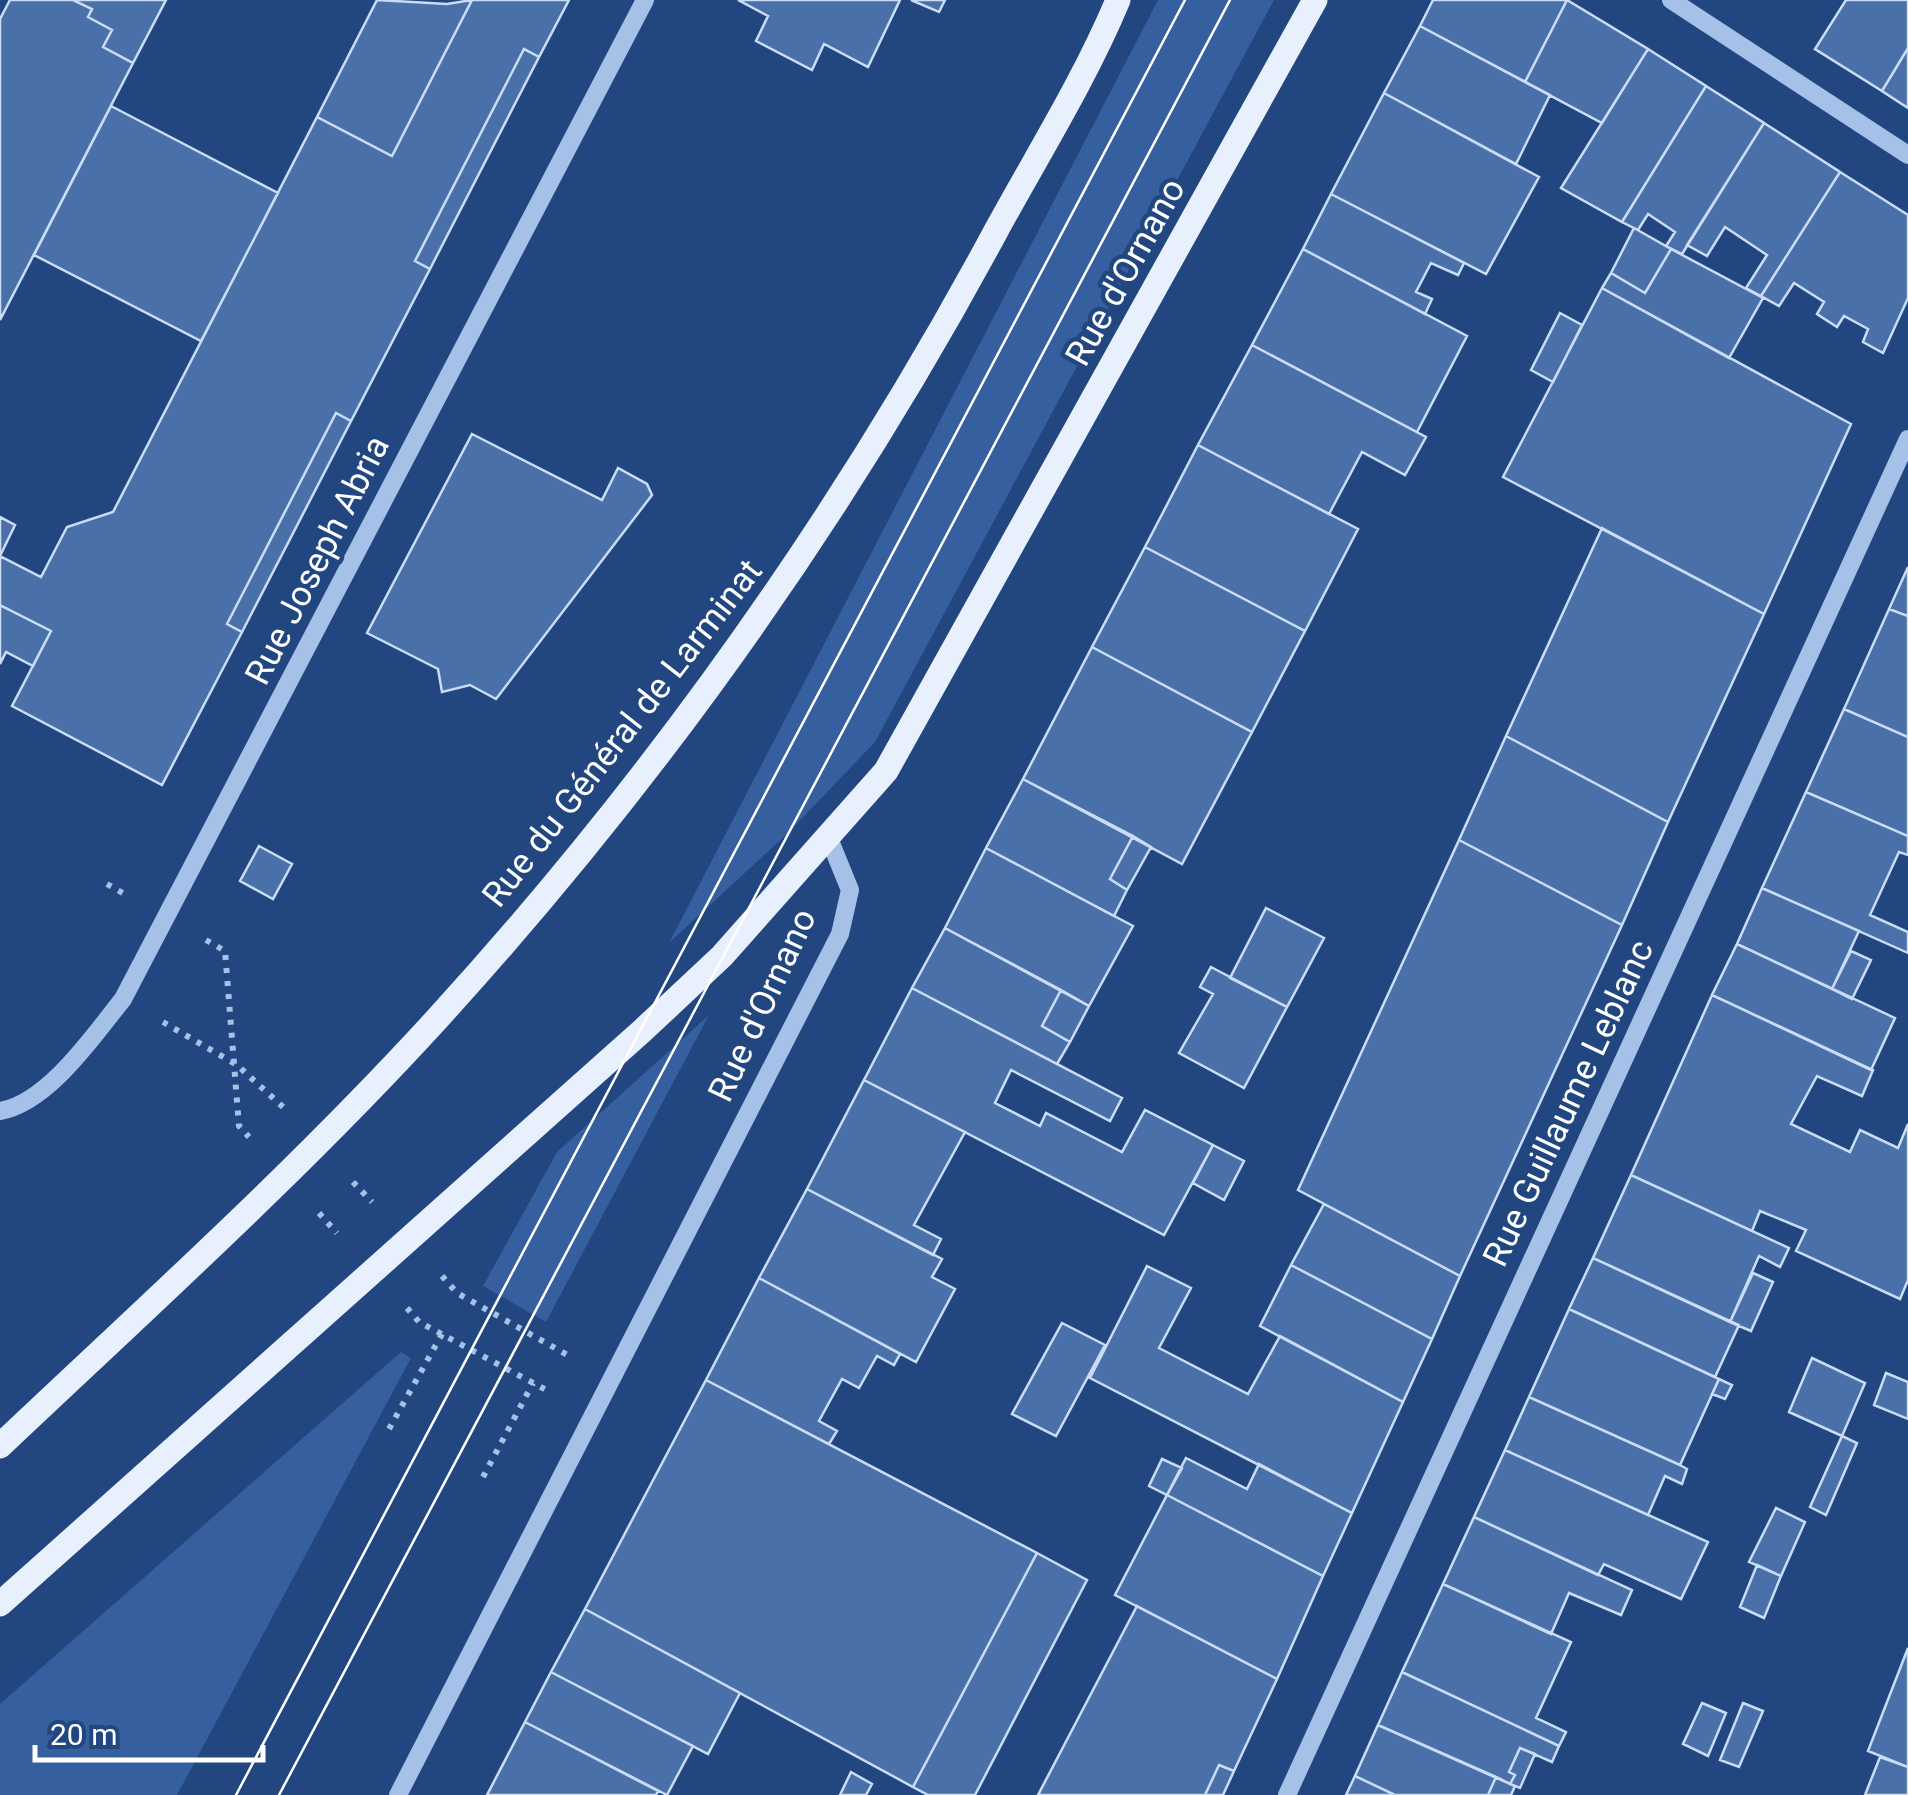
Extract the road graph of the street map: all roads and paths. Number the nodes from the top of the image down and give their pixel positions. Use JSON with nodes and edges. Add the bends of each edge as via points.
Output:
{"nodes":[{"id":1,"x":645,"y":0,"type":"edge"},
{"id":2,"x":1118,"y":0,"type":"edge"},
{"id":3,"x":1316,"y":0,"type":"edge"},
{"id":4,"x":1671,"y":0,"type":"edge"},
{"id":5,"x":1908,"y":155,"type":"edge"},
{"id":6,"x":1908,"y":438,"type":"edge"},
{"id":7,"x":828,"y":836,"type":"junction"},
{"id":8,"x":123,"y":999,"type":"junction"},
{"id":9,"x":0,"y":1111,"type":"edge"},
{"id":10,"x":318,"y":1144,"type":"junction"},
{"id":11,"x":410,"y":1241,"type":"junction"},
{"id":12,"x":442,"y":1334,"type":"dead end"},
{"id":13,"x":614,"y":1381,"type":"junction"},
{"id":14,"x":533,"y":1382,"type":"dead end"},
{"id":15,"x":389,"y":1429,"type":"dead end"},
{"id":16,"x":0,"y":1446,"type":"edge"},
{"id":17,"x":483,"y":1476,"type":"dead end"},
{"id":18,"x":0,"y":1604,"type":"edge"},
{"id":19,"x":398,"y":1795,"type":"edge"},
{"id":20,"x":1288,"y":1795,"type":"edge"}],
"edges":[{"from":1,"to":8,"type":"street","name":"Rue Joseph Abria"},
{"from":2,"to":10,"type":"main road","name":"Rue du Général de Larminat","via":[[966,286],[827,522],[646,772],[544,898]]},
{"from":3,"to":7,"type":"main road","name":"Rue d'Ornano","via":[[886,771]]},
{"from":4,"to":5,"type":"street"},
{"from":6,"to":20,"type":"street","name":"Rue Guillaume Leblanc"},
{"from":7,"to":11,"type":"main road","via":[[722,956]]},
{"from":7,"to":13,"type":"street","name":"Rue d'Ornano","via":[[850,890],[840,934]]},
{"from":8,"to":9,"type":"street","name":"Rue Joseph Abria","via":[[74,1062],[16,1108]]},
{"from":8,"to":10,"type":"path","via":[[237,1064]]},
{"from":10,"to":11,"type":"path"},
{"from":10,"to":16,"type":"main road","name":"Rue du Général de Larminat"},
{"from":11,"to":13,"type":"path","via":[[458,1293]]},
{"from":11,"to":18,"type":"main road"},
{"from":12,"to":15,"type":"path"},
{"from":13,"to":19,"type":"street","name":"Rue d'Ornano"},
{"from":14,"to":17,"type":"path"}]}
